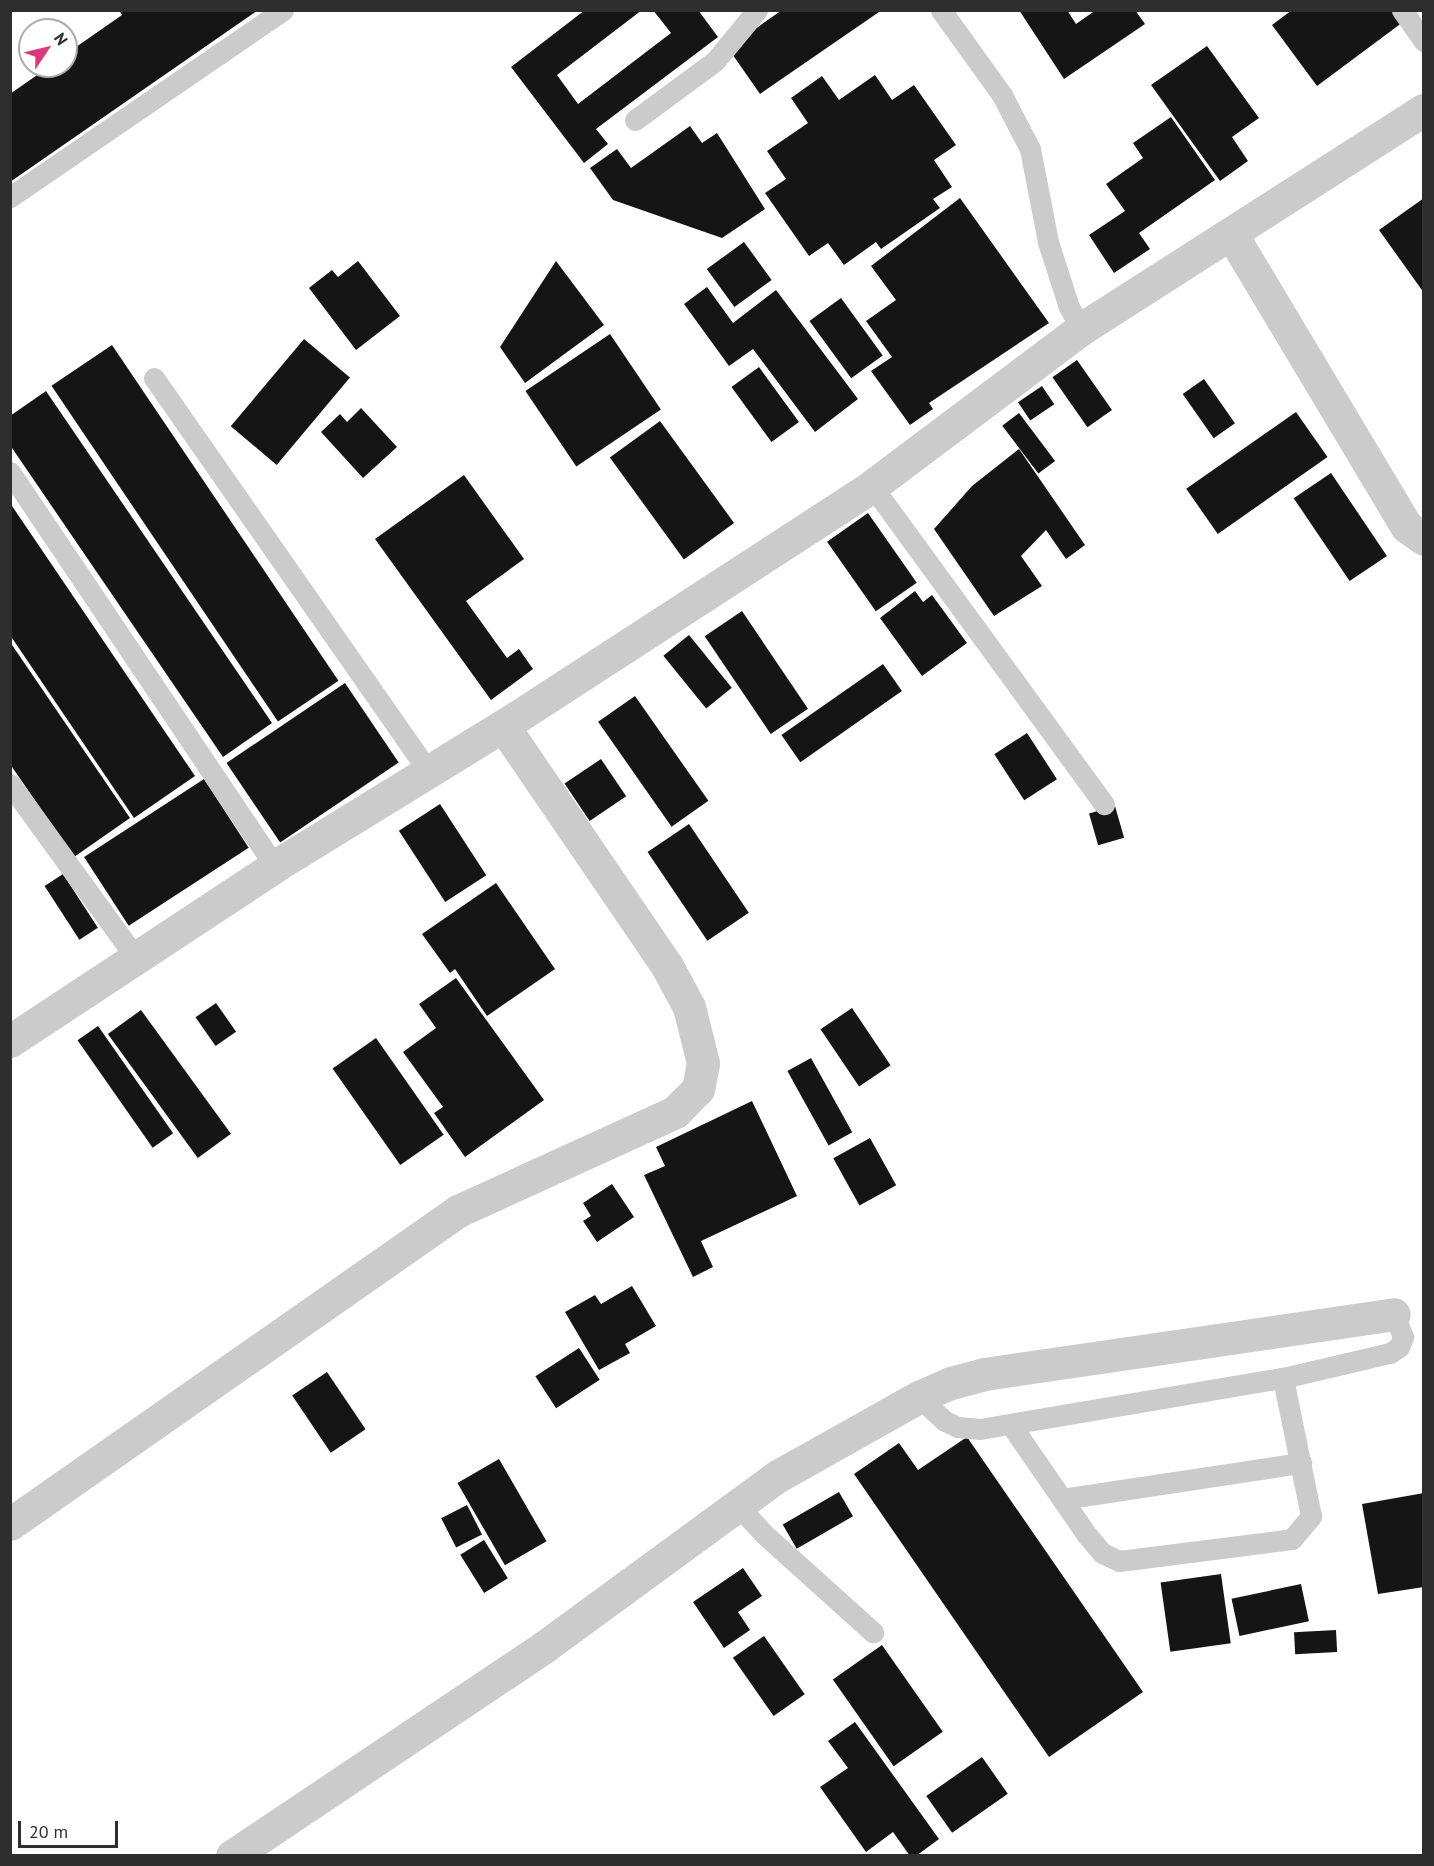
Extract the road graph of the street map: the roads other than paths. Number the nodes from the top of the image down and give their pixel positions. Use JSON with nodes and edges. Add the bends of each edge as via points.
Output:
{"nodes":[{"id":1,"x":283,"y":10,"type":"edge"},
{"id":2,"x":757,"y":10,"type":"edge"},
{"id":3,"x":941,"y":10,"type":"edge"},
{"id":4,"x":1402,"y":10,"type":"edge"},
{"id":5,"x":1424,"y":41,"type":"edge"},
{"id":6,"x":1424,"y":110,"type":"edge"},
{"id":7,"x":635,"y":120,"type":"dead end"},
{"id":8,"x":10,"y":197,"type":"edge"},
{"id":9,"x":1232,"y":235,"type":"junction"},
{"id":10,"x":1081,"y":329,"type":"junction"},
{"id":11,"x":154,"y":378,"type":"dead end"},
{"id":12,"x":10,"y":472,"type":"edge"},
{"id":13,"x":872,"y":486,"type":"junction"},
{"id":14,"x":1424,"y":538,"type":"edge"},
{"id":15,"x":502,"y":726,"type":"junction"},
{"id":16,"x":428,"y":770,"type":"junction"},
{"id":17,"x":10,"y":784,"type":"edge"},
{"id":18,"x":1104,"y":804,"type":"dead end"},
{"id":19,"x":275,"y":866,"type":"junction"},
{"id":20,"x":136,"y":958,"type":"junction"},
{"id":21,"x":10,"y":1041,"type":"edge"},
{"id":22,"x":1394,"y":1314,"type":"joint"},
{"id":23,"x":1282,"y":1378,"type":"junction"},
{"id":24,"x":919,"y":1398,"type":"junction"},
{"id":25,"x":1011,"y":1425,"type":"junction"},
{"id":26,"x":1301,"y":1463,"type":"junction"},
{"id":27,"x":1062,"y":1499,"type":"junction"},
{"id":28,"x":738,"y":1506,"type":"junction"},
{"id":29,"x":10,"y":1524,"type":"edge"},
{"id":30,"x":873,"y":1632,"type":"dead end"},
{"id":31,"x":232,"y":1856,"type":"edge"}],
"edges":[{"from":1,"to":8,"type":"lane"},
{"from":2,"to":7,"type":"lane","via":[[715,61]]},
{"from":3,"to":10,"type":"lane","via":[[1002,94],[1030,149],[1048,242],[1069,307]]},
{"from":4,"to":5,"type":"lane"},
{"from":6,"to":9,"type":"street"},
{"from":9,"to":10,"type":"street"},
{"from":9,"to":14,"type":"street","via":[[1407,526]]},
{"from":10,"to":13,"type":"street"},
{"from":11,"to":16,"type":"lane"},
{"from":12,"to":19,"type":"lane"},
{"from":13,"to":15,"type":"street"},
{"from":13,"to":18,"type":"lane"},
{"from":15,"to":16,"type":"street"},
{"from":15,"to":29,"type":"street","via":[[667,966],[689,1007],[698,1040],[703,1063],[698,1089],[675,1112],[458,1211]]},
{"from":16,"to":19,"type":"street"},
{"from":17,"to":20,"type":"lane"},
{"from":19,"to":20,"type":"street"},
{"from":20,"to":21,"type":"street"},
{"from":22,"to":23,"type":"lane","via":[[1403,1337],[1399,1347],[1390,1353]]},
{"from":22,"to":24,"type":"street","via":[[984,1374]]},
{"from":23,"to":25,"type":"lane"},
{"from":23,"to":26,"type":"lane"},
{"from":24,"to":25,"type":"lane","via":[[958,1427]]},
{"from":24,"to":28,"type":"street","via":[[778,1476]]},
{"from":25,"to":27,"type":"lane"},
{"from":26,"to":27,"type":"lane"},
{"from":26,"to":27,"type":"lane","via":[[1311,1516],[1292,1539],[1119,1562],[1102,1553]]},
{"from":28,"to":30,"type":"lane"},
{"from":28,"to":31,"type":"street","via":[[544,1647]]}]}
